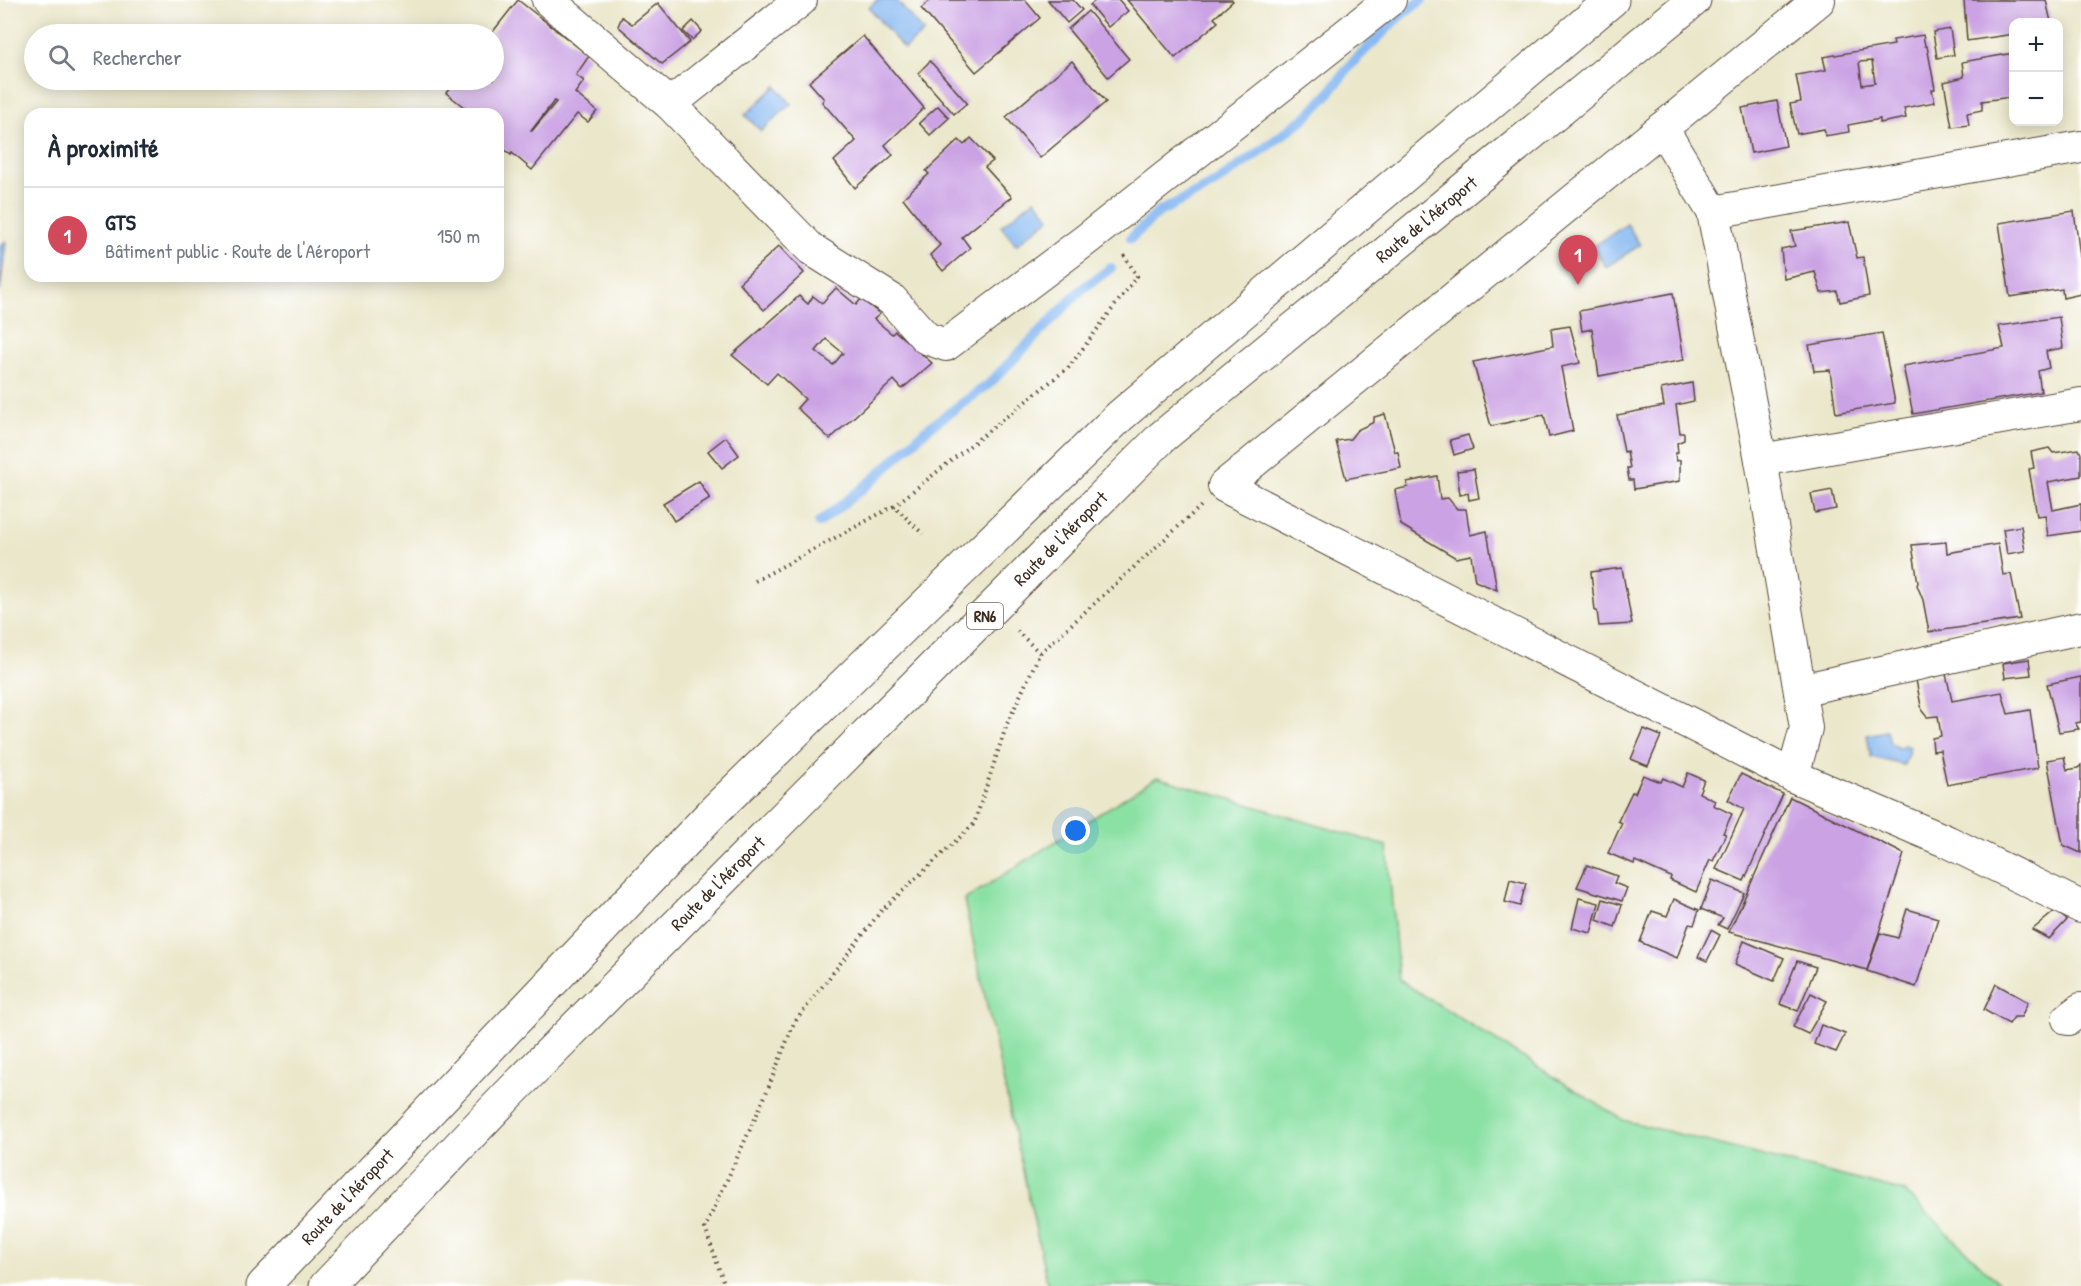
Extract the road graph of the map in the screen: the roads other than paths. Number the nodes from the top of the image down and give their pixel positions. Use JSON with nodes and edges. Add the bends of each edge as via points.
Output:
{"nodes":[{"id":1,"x":548,"y":0,"type":"edge"},
{"id":2,"x":801,"y":0,"type":"edge"},
{"id":3,"x":1390,"y":0,"type":"edge"},
{"id":4,"x":1612,"y":0,"type":"edge"},
{"id":5,"x":1694,"y":0,"type":"edge"},
{"id":6,"x":1819,"y":0,"type":"edge"},
{"id":7,"x":670,"y":104,"type":"junction"},
{"id":8,"x":1662,"y":128,"type":"junction"},
{"id":9,"x":2081,"y":147,"type":"edge"},
{"id":10,"x":1713,"y":212,"type":"junction"},
{"id":11,"x":2081,"y":404,"type":"edge"},
{"id":12,"x":1761,"y":460,"type":"junction"},
{"id":13,"x":2081,"y":628,"type":"edge"},
{"id":14,"x":1800,"y":690,"type":"junction"},
{"id":15,"x":1792,"y":776,"type":"junction"},
{"id":16,"x":2081,"y":907,"type":"edge"},
{"id":17,"x":263,"y":1286,"type":"edge"},
{"id":18,"x":326,"y":1286,"type":"edge"}],
"edges":[{"from":1,"to":7,"type":"street"},
{"from":2,"to":7,"type":"street"},
{"from":3,"to":7,"type":"street","via":[[946,345],[926,338],[892,300],[811,249]]},
{"from":4,"to":17,"type":"highway","name":"Route de l'Aéroport","number":"RN6","via":[[1120,416],[715,810]]},
{"from":5,"to":18,"type":"highway","name":"Route de l'Aéroport","number":"RN6","via":[[1162,437],[509,1094]]},
{"from":6,"to":8,"type":"street"},
{"from":8,"to":10,"type":"street"},
{"from":8,"to":15,"type":"street","via":[[1224,486]]},
{"from":9,"to":10,"type":"street"},
{"from":10,"to":12,"type":"street"},
{"from":11,"to":12,"type":"street"},
{"from":12,"to":14,"type":"street"},
{"from":13,"to":14,"type":"street"},
{"from":14,"to":15,"type":"street","via":[[1806,728]]},
{"from":15,"to":16,"type":"street","via":[[1948,842]]}]}
